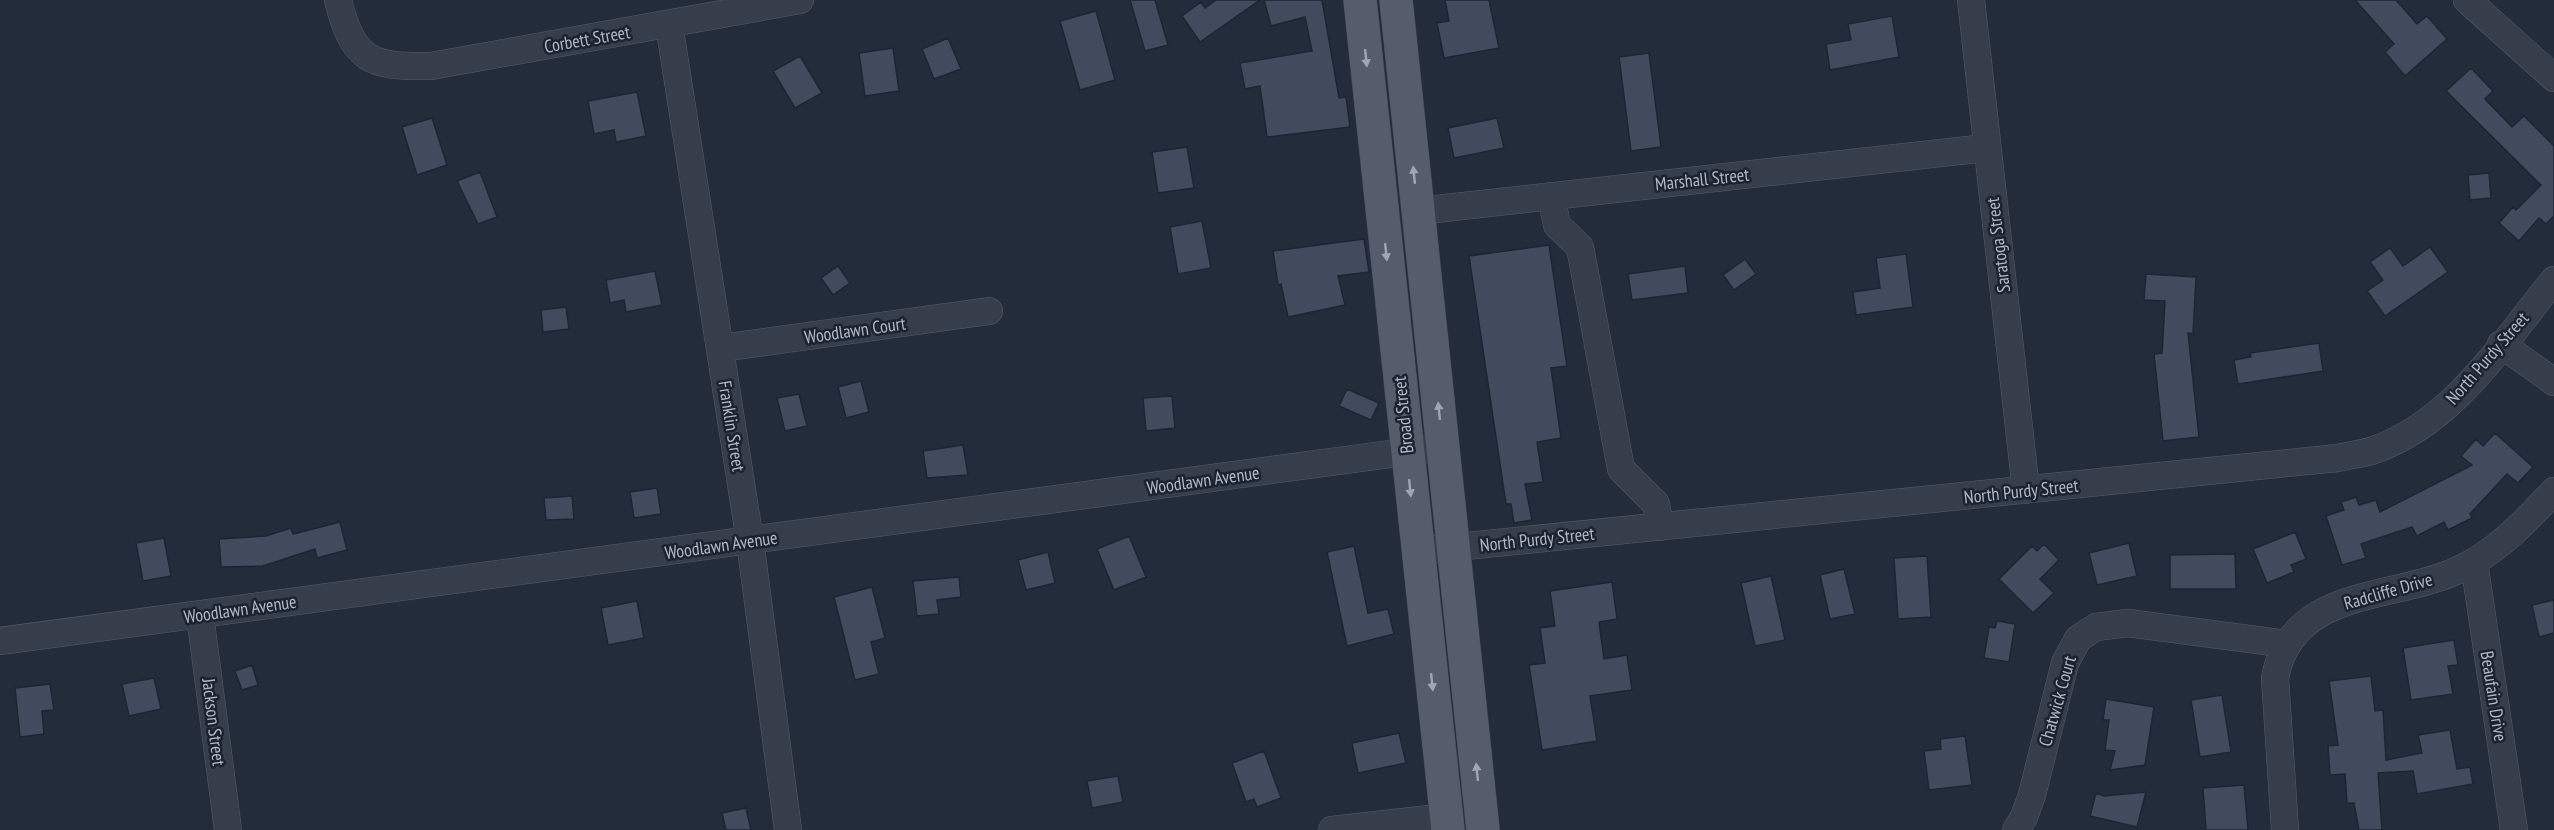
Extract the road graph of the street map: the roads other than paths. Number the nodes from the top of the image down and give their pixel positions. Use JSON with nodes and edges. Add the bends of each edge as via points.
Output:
{"nodes":[{"id":1,"x":338,"y":0,"type":"edge"},
{"id":2,"x":800,"y":0,"type":"edge"},
{"id":3,"x":1360,"y":0,"type":"edge"},
{"id":4,"x":1396,"y":0,"type":"edge"},
{"id":5,"x":1971,"y":0,"type":"edge"},
{"id":6,"x":2467,"y":0,"type":"edge"},
{"id":7,"x":700,"y":9,"type":"edge"},
{"id":8,"x":669,"y":24,"type":"junction"},
{"id":9,"x":2554,"y":78,"type":"edge"},
{"id":10,"x":1986,"y":148,"type":"junction"},
{"id":11,"x":1551,"y":196,"type":"junction"},
{"id":12,"x":1418,"y":211,"type":"junction"},
{"id":13,"x":2554,"y":280,"type":"edge"},
{"id":14,"x":989,"y":311,"type":"dead end"},
{"id":15,"x":2501,"y":344,"type":"junction"},
{"id":16,"x":721,"y":348,"type":"junction"},
{"id":17,"x":2554,"y":382,"type":"edge"},
{"id":18,"x":1442,"y":447,"type":"junction"},
{"id":19,"x":1407,"y":452,"type":"junction"},
{"id":20,"x":2026,"y":490,"type":"junction"},
{"id":21,"x":2554,"y":492,"type":"edge"},
{"id":22,"x":1660,"y":527,"type":"junction"},
{"id":23,"x":750,"y":542,"type":"junction"},
{"id":24,"x":1453,"y":548,"type":"junction"},
{"id":25,"x":1417,"y":551,"type":"junction"},
{"id":26,"x":2474,"y":562,"type":"junction"},
{"id":27,"x":200,"y":615,"type":"junction"},
{"id":28,"x":0,"y":641,"type":"edge"},
{"id":29,"x":2288,"y":644,"type":"junction"},
{"id":30,"x":1448,"y":824,"type":"edge"},
{"id":31,"x":228,"y":830,"type":"edge"},
{"id":32,"x":789,"y":830,"type":"edge"},
{"id":33,"x":1332,"y":830,"type":"edge"},
{"id":34,"x":1483,"y":830,"type":"edge"},
{"id":35,"x":2016,"y":830,"type":"edge"},
{"id":36,"x":2285,"y":830,"type":"edge"},
{"id":37,"x":2514,"y":830,"type":"edge"}],
"edges":[{"from":1,"to":8,"type":"street","name":"Corbett Street","via":[[349,37],[373,61],[392,67],[431,66]]},
{"from":2,"to":7,"type":"street","name":"Corbett Street"},
{"from":3,"to":19,"type":"main road","name":"Broad Street","one_way":true},
{"from":12,"to":4,"type":"main road","name":"Broad Street","one_way":true},
{"from":5,"to":10,"type":"street","name":"Saratoga Street"},
{"from":6,"to":9,"type":"street"},
{"from":7,"to":8,"type":"street","name":"Corbett Street"},
{"from":8,"to":16,"type":"street","name":"Franklin Street"},
{"from":10,"to":11,"type":"street","name":"Marshall Street"},
{"from":10,"to":20,"type":"street","name":"Saratoga Street"},
{"from":11,"to":12,"type":"street","name":"Marshall Street"},
{"from":11,"to":22,"type":"street","via":[[1557,225],[1580,248],[1621,469],[1656,504]]},
{"from":18,"to":12,"type":"main road","name":"Broad Street","one_way":true},
{"from":13,"to":15,"type":"street","name":"North Purdy Street"},
{"from":14,"to":16,"type":"street","name":"Woodlawn Court"},
{"from":15,"to":17,"type":"street"},
{"from":15,"to":20,"type":"street","name":"North Purdy Street","via":[[2442,410],[2375,450],[2338,458]]},
{"from":16,"to":23,"type":"street","name":"Franklin Street"},
{"from":18,"to":19,"type":"street","name":"Woodlawn Avenue"},
{"from":18,"to":24,"type":"main road","name":"Broad Street"},
{"from":19,"to":23,"type":"street","name":"Woodlawn Avenue"},
{"from":19,"to":25,"type":"main road","name":"Broad Street","one_way":true},
{"from":20,"to":22,"type":"street","name":"North Purdy Street"},
{"from":21,"to":26,"type":"street","name":"Radcliffe Drive","via":[[2494,549]]},
{"from":22,"to":24,"type":"street","name":"North Purdy Street"},
{"from":23,"to":27,"type":"street","name":"Woodlawn Avenue"},
{"from":23,"to":32,"type":"street","name":"Franklin Street"},
{"from":24,"to":25,"type":"street","name":"North Purdy Street"},
{"from":34,"to":24,"type":"main road","name":"Broad Street","one_way":true},
{"from":25,"to":30,"type":"main road","name":"Broad Street","one_way":true},
{"from":26,"to":29,"type":"street","name":"Radcliffe Drive","via":[[2453,573],[2334,607],[2301,628]]},
{"from":26,"to":37,"type":"street","name":"Beaufain Drive"},
{"from":27,"to":28,"type":"street","name":"Woodlawn Avenue"},
{"from":27,"to":31,"type":"street","name":"Jackson Street"},
{"from":29,"to":35,"type":"street","name":"Chatwick Court","via":[[2128,623],[2088,632],[2078,639],[2065,663],[2032,795]]},
{"from":29,"to":36,"type":"street","name":"Radcliffe Drive","via":[[2278,663],[2276,678]]},
{"from":30,"to":33,"type":"street"}]}
